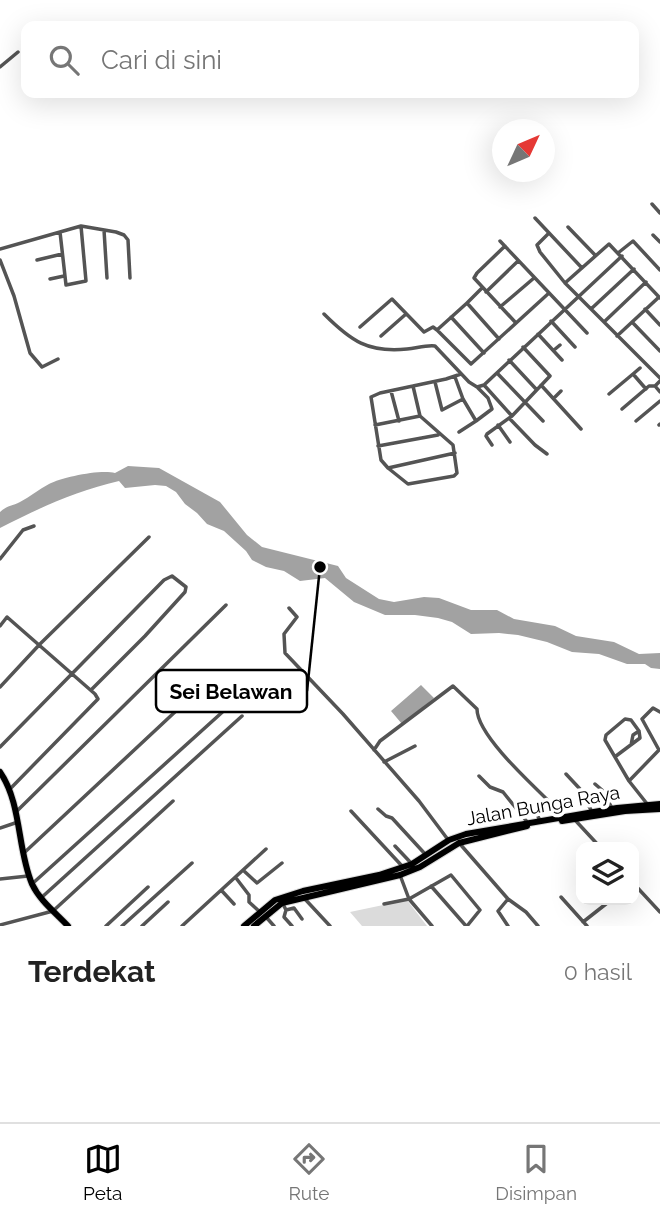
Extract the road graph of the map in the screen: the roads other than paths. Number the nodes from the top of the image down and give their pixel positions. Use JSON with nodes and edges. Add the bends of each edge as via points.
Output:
{"nodes":[{"id":1,"x":18,"y":52,"type":"dead end"},
{"id":2,"x":0,"y":67,"type":"edge"},
{"id":3,"x":652,"y":204,"type":"dead end"},
{"id":4,"x":660,"y":213,"type":"edge"},
{"id":5,"x":534,"y":218,"type":"dead end"},
{"id":6,"x":80,"y":226,"type":"junction"},
{"id":7,"x":568,"y":227,"type":"dead end"},
{"id":8,"x":104,"y":230,"type":"junction"},
{"id":9,"x":60,"y":232,"type":"junction"},
{"id":10,"x":549,"y":233,"type":"junction"},
{"id":11,"x":653,"y":235,"type":"dead end"},
{"id":12,"x":500,"y":241,"type":"dead end"},
{"id":13,"x":660,"y":243,"type":"edge"},
{"id":14,"x":505,"y":246,"type":"junction"},
{"id":15,"x":0,"y":249,"type":"edge"},
{"id":16,"x":62,"y":254,"type":"junction"},
{"id":17,"x":620,"y":254,"type":"junction"},
{"id":18,"x":595,"y":255,"type":"junction"},
{"id":19,"x":0,"y":260,"type":"edge"},
{"id":20,"x":37,"y":260,"type":"dead end"},
{"id":21,"x":518,"y":261,"type":"junction"},
{"id":22,"x":582,"y":268,"type":"junction"},
{"id":23,"x":634,"y":269,"type":"junction"},
{"id":24,"x":660,"y":270,"type":"edge"},
{"id":25,"x":64,"y":276,"type":"junction"},
{"id":26,"x":107,"y":278,"type":"dead end"},
{"id":27,"x":130,"y":278,"type":"dead end"},
{"id":28,"x":534,"y":278,"type":"junction"},
{"id":29,"x":50,"y":279,"type":"dead end"},
{"id":30,"x":646,"y":282,"type":"junction"},
{"id":31,"x":565,"y":283,"type":"junction"},
{"id":32,"x":484,"y":290,"type":"junction"},
{"id":33,"x":549,"y":293,"type":"junction"},
{"id":34,"x":579,"y":296,"type":"junction"},
{"id":35,"x":659,"y":298,"type":"edge"},
{"id":36,"x":467,"y":303,"type":"junction"},
{"id":37,"x":500,"y":307,"type":"junction"},
{"id":38,"x":564,"y":309,"type":"junction"},
{"id":39,"x":591,"y":309,"type":"junction"},
{"id":40,"x":645,"y":309,"type":"junction"},
{"id":41,"x":324,"y":314,"type":"dead end"},
{"id":42,"x":406,"y":314,"type":"junction"},
{"id":43,"x":451,"y":317,"type":"junction"},
{"id":44,"x":551,"y":321,"type":"junction"},
{"id":45,"x":604,"y":322,"type":"junction"},
{"id":46,"x":632,"y":322,"type":"junction"},
{"id":47,"x":516,"y":323,"type":"junction"},
{"id":48,"x":660,"y":324,"type":"edge"},
{"id":49,"x":360,"y":327,"type":"dead end"},
{"id":50,"x":437,"y":330,"type":"junction"},
{"id":51,"x":538,"y":334,"type":"junction"},
{"id":52,"x":587,"y":334,"type":"dead end"},
{"id":53,"x":381,"y":336,"type":"dead end"},
{"id":54,"x":617,"y":336,"type":"junction"},
{"id":55,"x":499,"y":339,"type":"junction"},
{"id":56,"x":560,"y":345,"type":"dead end"},
{"id":57,"x":523,"y":347,"type":"junction"},
{"id":58,"x":575,"y":347,"type":"dead end"},
{"id":59,"x":554,"y":351,"type":"junction"},
{"id":60,"x":660,"y":351,"type":"edge"},
{"id":61,"x":484,"y":353,"type":"junction"},
{"id":62,"x":58,"y":359,"type":"dead end"},
{"id":63,"x":509,"y":360,"type":"junction"},
{"id":64,"x":562,"y":360,"type":"dead end"},
{"id":65,"x":640,"y":368,"type":"dead end"},
{"id":66,"x":497,"y":373,"type":"junction"},
{"id":67,"x":461,"y":374,"type":"junction"},
{"id":68,"x":633,"y":374,"type":"junction"},
{"id":69,"x":455,"y":377,"type":"junction"},
{"id":70,"x":660,"y":380,"type":"edge"},
{"id":71,"x":435,"y":382,"type":"junction"},
{"id":72,"x":412,"y":385,"type":"junction"},
{"id":73,"x":484,"y":385,"type":"junction"},
{"id":74,"x":541,"y":385,"type":"junction"},
{"id":75,"x":655,"y":386,"type":"junction"},
{"id":76,"x":477,"y":387,"type":"junction"},
{"id":77,"x":646,"y":389,"type":"junction"},
{"id":78,"x":537,"y":390,"type":"junction"},
{"id":79,"x":391,"y":391,"type":"junction"},
{"id":80,"x":561,"y":391,"type":"dead end"},
{"id":81,"x":660,"y":392,"type":"edge"},
{"id":82,"x":609,"y":394,"type":"dead end"},
{"id":83,"x":554,"y":398,"type":"junction"},
{"id":84,"x":463,"y":399,"type":"junction"},
{"id":85,"x":660,"y":401,"type":"edge"},
{"id":86,"x":525,"y":403,"type":"junction"},
{"id":87,"x":622,"y":409,"type":"dead end"},
{"id":88,"x":420,"y":416,"type":"junction"},
{"id":89,"x":510,"y":417,"type":"junction"},
{"id":90,"x":399,"y":421,"type":"junction"},
{"id":91,"x":543,"y":421,"type":"dead end"},
{"id":92,"x":636,"y":421,"type":"dead end"},
{"id":93,"x":476,"y":422,"type":"junction"},
{"id":94,"x":375,"y":425,"type":"junction"},
{"id":95,"x":498,"y":425,"type":"junction"},
{"id":96,"x":581,"y":429,"type":"dead end"},
{"id":97,"x":459,"y":432,"type":"dead end"},
{"id":98,"x":439,"y":435,"type":"junction"},
{"id":99,"x":510,"y":442,"type":"dead end"},
{"id":100,"x":492,"y":445,"type":"dead end"},
{"id":101,"x":378,"y":446,"type":"junction"},
{"id":102,"x":454,"y":453,"type":"junction"},
{"id":103,"x":547,"y":454,"type":"dead end"},
{"id":104,"x":388,"y":468,"type":"junction"},
{"id":105,"x":34,"y":526,"type":"dead end"},
{"id":106,"x":149,"y":537,"type":"dead end"},
{"id":107,"x":0,"y":559,"type":"edge"},
{"id":108,"x":226,"y":605,"type":"dead end"},
{"id":109,"x":289,"y":607,"type":"dead end"},
{"id":110,"x":0,"y":626,"type":"edge"},
{"id":111,"x":40,"y":644,"type":"junction"},
{"id":112,"x":72,"y":673,"type":"junction"},
{"id":113,"x":0,"y":687,"type":"edge"},
{"id":114,"x":91,"y":690,"type":"junction"},
{"id":115,"x":228,"y":707,"type":"dead end"},
{"id":116,"x":176,"y":711,"type":"dead end"},
{"id":117,"x":660,"y":712,"type":"edge"},
{"id":118,"x":242,"y":716,"type":"dead end"},
{"id":119,"x":415,"y":746,"type":"dead end"},
{"id":120,"x":0,"y":747,"type":"edge"},
{"id":121,"x":659,"y":750,"type":"edge"},
{"id":122,"x":374,"y":751,"type":"junction"},
{"id":123,"x":616,"y":755,"type":"junction"},
{"id":124,"x":384,"y":762,"type":"junction"},
{"id":125,"x":0,"y":772,"type":"edge"},
{"id":126,"x":566,"y":774,"type":"dead end"},
{"id":127,"x":479,"y":776,"type":"dead end"},
{"id":128,"x":629,"y":781,"type":"junction"},
{"id":129,"x":596,"y":784,"type":"dead end"},
{"id":130,"x":9,"y":790,"type":"junction"},
{"id":131,"x":519,"y":799,"type":"dead end"},
{"id":132,"x":173,"y":801,"type":"dead end"},
{"id":133,"x":514,"y":804,"type":"junction"},
{"id":134,"x":534,"y":807,"type":"dead end"},
{"id":135,"x":650,"y":807,"type":"junction"},
{"id":136,"x":660,"y":807,"type":"edge"},
{"id":137,"x":378,"y":809,"type":"dead end"},
{"id":138,"x":612,"y":809,"type":"junction"},
{"id":139,"x":351,"y":811,"type":"dead end"},
{"id":140,"x":15,"y":812,"type":"junction"},
{"id":141,"x":592,"y":812,"type":"junction"},
{"id":142,"x":604,"y":815,"type":"junction"},
{"id":143,"x":570,"y":817,"type":"junction"},
{"id":144,"x":541,"y":821,"type":"junction"},
{"id":145,"x":19,"y":822,"type":"junction"},
{"id":146,"x":528,"y":822,"type":"junction"},
{"id":147,"x":608,"y":822,"type":"dead end"},
{"id":148,"x":0,"y":828,"type":"edge"},
{"id":149,"x":595,"y":842,"type":"edge"},
{"id":150,"x":453,"y":843,"type":"junction"},
{"id":151,"x":395,"y":846,"type":"dead end"},
{"id":152,"x":266,"y":849,"type":"dead end"},
{"id":153,"x":25,"y":852,"type":"junction"},
{"id":154,"x":426,"y":856,"type":"junction"},
{"id":155,"x":192,"y":863,"type":"dead end"},
{"id":156,"x":282,"y":863,"type":"dead end"},
{"id":157,"x":412,"y":864,"type":"junction"},
{"id":158,"x":403,"y":867,"type":"junction"},
{"id":159,"x":244,"y":871,"type":"junction"},
{"id":160,"x":389,"y":875,"type":"junction"},
{"id":161,"x":400,"y":875,"type":"junction"},
{"id":162,"x":30,"y":876,"type":"junction"},
{"id":163,"x":236,"y":878,"type":"junction"},
{"id":164,"x":0,"y":879,"type":"edge"},
{"id":165,"x":32,"y":884,"type":"junction"},
{"id":166,"x":431,"y":886,"type":"junction"},
{"id":167,"x":148,"y":887,"type":"dead end"},
{"id":168,"x":639,"y":889,"type":"edge"},
{"id":169,"x":222,"y":891,"type":"junction"},
{"id":170,"x":303,"y":896,"type":"junction"},
{"id":171,"x":561,"y":897,"type":"dead end"},
{"id":172,"x":41,"y":898,"type":"junction"},
{"id":173,"x":409,"y":899,"type":"junction"},
{"id":174,"x":508,"y":899,"type":"junction"},
{"id":175,"x":168,"y":902,"type":"dead end"},
{"id":176,"x":282,"y":903,"type":"junction"},
{"id":177,"x":234,"y":904,"type":"dead end"},
{"id":178,"x":384,"y":904,"type":"dead end"},
{"id":179,"x":606,"y":905,"type":"edge"},
{"id":180,"x":286,"y":910,"type":"junction"},
{"id":181,"x":53,"y":911,"type":"junction"},
{"id":182,"x":660,"y":912,"type":"edge"},
{"id":183,"x":262,"y":914,"type":"junction"},
{"id":184,"x":302,"y":919,"type":"dead end"},
{"id":185,"x":585,"y":924,"type":"edge"},
{"id":186,"x":0,"y":925,"type":"edge"},
{"id":187,"x":68,"y":926,"type":"edge"},
{"id":188,"x":106,"y":926,"type":"edge"},
{"id":189,"x":122,"y":926,"type":"edge"},
{"id":190,"x":142,"y":926,"type":"edge"},
{"id":191,"x":182,"y":926,"type":"edge"},
{"id":192,"x":244,"y":926,"type":"edge"},
{"id":193,"x":254,"y":926,"type":"edge"},
{"id":194,"x":274,"y":926,"type":"edge"},
{"id":195,"x":292,"y":926,"type":"edge"},
{"id":196,"x":330,"y":926,"type":"edge"},
{"id":197,"x":432,"y":926,"type":"edge"},
{"id":198,"x":466,"y":926,"type":"edge"},
{"id":199,"x":508,"y":926,"type":"edge"},
{"id":200,"x":538,"y":926,"type":"edge"}],
"edges":[{"from":1,"to":2,"type":"street"},
{"from":3,"to":4,"type":"street"},
{"from":5,"to":10,"type":"street"},
{"from":6,"to":8,"type":"street"},
{"from":6,"to":9,"type":"street"},
{"from":6,"to":25,"type":"street","via":[[86,281],[68,286]]},
{"from":7,"to":18,"type":"street"},
{"from":8,"to":26,"type":"street"},
{"from":8,"to":27,"type":"street","via":[[127,237]]},
{"from":9,"to":15,"type":"street"},
{"from":9,"to":16,"type":"street"},
{"from":10,"to":22,"type":"street"},
{"from":10,"to":31,"type":"street","via":[[537,247]]},
{"from":11,"to":13,"type":"street"},
{"from":12,"to":14,"type":"street"},
{"from":14,"to":21,"type":"street"},
{"from":14,"to":32,"type":"street","via":[[474,277]]},
{"from":16,"to":20,"type":"street"},
{"from":16,"to":25,"type":"street"},
{"from":17,"to":18,"type":"street","via":[[609,244]]},
{"from":17,"to":23,"type":"street"},
{"from":17,"to":24,"type":"street","via":[[633,241]]},
{"from":17,"to":34,"type":"street"},
{"from":18,"to":22,"type":"street"},
{"from":19,"to":62,"type":"street","via":[[30,353],[42,367]]},
{"from":21,"to":28,"type":"street"},
{"from":21,"to":32,"type":"street"},
{"from":22,"to":31,"type":"street"},
{"from":23,"to":30,"type":"street"},
{"from":23,"to":39,"type":"street"},
{"from":25,"to":29,"type":"street"},
{"from":28,"to":33,"type":"street"},
{"from":28,"to":37,"type":"street"},
{"from":30,"to":35,"type":"street"},
{"from":30,"to":45,"type":"street"},
{"from":31,"to":34,"type":"street"},
{"from":32,"to":36,"type":"street"},
{"from":32,"to":37,"type":"street"},
{"from":33,"to":38,"type":"street"},
{"from":33,"to":47,"type":"street"},
{"from":34,"to":38,"type":"street"},
{"from":34,"to":39,"type":"street"},
{"from":35,"to":40,"type":"street"},
{"from":36,"to":43,"type":"street"},
{"from":36,"to":55,"type":"street"},
{"from":37,"to":47,"type":"street"},
{"from":38,"to":44,"type":"street"},
{"from":38,"to":52,"type":"street"},
{"from":39,"to":45,"type":"street"},
{"from":40,"to":46,"type":"street"},
{"from":40,"to":48,"type":"street"},
{"from":41,"to":67,"type":"street","via":[[356,343],[372,348],[435,346]]},
{"from":42,"to":49,"type":"street","via":[[389,300]]},
{"from":42,"to":50,"type":"street","via":[[424,332],[433,327]]},
{"from":42,"to":53,"type":"street"},
{"from":43,"to":50,"type":"street"},
{"from":43,"to":61,"type":"street"},
{"from":44,"to":51,"type":"street"},
{"from":44,"to":58,"type":"street"},
{"from":45,"to":54,"type":"street"},
{"from":46,"to":54,"type":"street"},
{"from":46,"to":60,"type":"street"},
{"from":47,"to":55,"type":"street"},
{"from":50,"to":61,"type":"street","via":[[469,363]]},
{"from":51,"to":57,"type":"street"},
{"from":51,"to":59,"type":"street"},
{"from":54,"to":70,"type":"street"},
{"from":55,"to":61,"type":"street"},
{"from":56,"to":59,"type":"street"},
{"from":57,"to":63,"type":"street"},
{"from":57,"to":74,"type":"street","via":[[550,376]]},
{"from":59,"to":64,"type":"street"},
{"from":63,"to":66,"type":"street"},
{"from":63,"to":78,"type":"street"},
{"from":65,"to":68,"type":"street"},
{"from":66,"to":73,"type":"street"},
{"from":66,"to":86,"type":"street"},
{"from":67,"to":69,"type":"street"},
{"from":67,"to":76,"type":"street"},
{"from":68,"to":77,"type":"street"},
{"from":68,"to":82,"type":"street"},
{"from":69,"to":71,"type":"street"},
{"from":69,"to":84,"type":"street"},
{"from":70,"to":75,"type":"street"},
{"from":71,"to":72,"type":"street"},
{"from":71,"to":84,"type":"street","via":[[442,410]]},
{"from":72,"to":79,"type":"street"},
{"from":72,"to":88,"type":"street"},
{"from":73,"to":76,"type":"street"},
{"from":73,"to":89,"type":"street"},
{"from":74,"to":78,"type":"street"},
{"from":74,"to":83,"type":"street"},
{"from":75,"to":77,"type":"street"},
{"from":75,"to":81,"type":"street"},
{"from":76,"to":93,"type":"street","via":[[492,409]]},
{"from":77,"to":87,"type":"street"},
{"from":78,"to":86,"type":"street"},
{"from":79,"to":90,"type":"street"},
{"from":79,"to":94,"type":"street","via":[[371,397]]},
{"from":80,"to":83,"type":"street"},
{"from":83,"to":96,"type":"street"},
{"from":84,"to":93,"type":"street"},
{"from":85,"to":92,"type":"street"},
{"from":86,"to":89,"type":"street"},
{"from":86,"to":91,"type":"street"},
{"from":88,"to":90,"type":"street"},
{"from":88,"to":98,"type":"street"},
{"from":89,"to":95,"type":"street"},
{"from":89,"to":103,"type":"street"},
{"from":90,"to":94,"type":"street"},
{"from":93,"to":97,"type":"street"},
{"from":94,"to":101,"type":"street"},
{"from":95,"to":99,"type":"street"},
{"from":95,"to":100,"type":"street","via":[[486,435]]},
{"from":98,"to":101,"type":"street"},
{"from":98,"to":102,"type":"street","via":[[452,443]]},
{"from":101,"to":104,"type":"street"},
{"from":102,"to":104,"type":"street"},
{"from":102,"to":104,"type":"street","via":[[456,475],[417,484],[405,482]]},
{"from":105,"to":107,"type":"street","via":[[23,530]]},
{"from":106,"to":111,"type":"street"},
{"from":108,"to":140,"type":"street"},
{"from":109,"to":122,"type":"street","via":[[297,617],[284,634],[285,653]]},
{"from":110,"to":111,"type":"street","via":[[7,617]]},
{"from":111,"to":112,"type":"street"},
{"from":111,"to":113,"type":"street"},
{"from":112,"to":114,"type":"street"},
{"from":112,"to":114,"type":"street","via":[[169,576],[185,586],[185,592]]},
{"from":112,"to":120,"type":"street"},
{"from":114,"to":130,"type":"street","via":[[97,703]]},
{"from":115,"to":165,"type":"street"},
{"from":116,"to":153,"type":"street"},
{"from":117,"to":121,"type":"street","via":[[653,708],[642,719]]},
{"from":118,"to":172,"type":"street"},
{"from":119,"to":124,"type":"street"},
{"from":121,"to":128,"type":"street"},
{"from":122,"to":124,"type":"street"},
{"from":122,"to":143,"type":"street","via":[[380,741],[453,686],[477,709],[486,731],[513,765]]},
{"from":123,"to":123,"type":"street","via":[[606,735],[628,719],[640,738]]},
{"from":123,"to":128,"type":"street"},
{"from":124,"to":150,"type":"street"},
{"from":125,"to":130,"type":"main road"},
{"from":126,"to":141,"type":"street"},
{"from":127,"to":133,"type":"street"},
{"from":128,"to":135,"type":"street"},
{"from":129,"to":138,"type":"street"},
{"from":130,"to":140,"type":"main road"},
{"from":131,"to":133,"type":"street"},
{"from":132,"to":181,"type":"street"},
{"from":133,"to":146,"type":"street"},
{"from":134,"to":144,"type":"street"},
{"from":135,"to":136,"type":"main road","name":"Jalan Bunga Raya"},
{"from":135,"to":138,"type":"main road","name":"Jalan Bunga Raya"},
{"from":135,"to":142,"type":"main road","name":"Jalan Bunga Raya"},
{"from":137,"to":154,"type":"street"},
{"from":138,"to":141,"type":"main road","name":"Jalan Bunga Raya"},
{"from":139,"to":158,"type":"street"},
{"from":140,"to":145,"type":"main road"},
{"from":141,"to":143,"type":"main road","name":"Jalan Bunga Raya"},
{"from":142,"to":143,"type":"main road","name":"Jalan Bunga Raya"},
{"from":142,"to":147,"type":"street"},
{"from":143,"to":144,"type":"main road","name":"Jalan Bunga Raya"},
{"from":143,"to":149,"type":"street"},
{"from":143,"to":150,"type":"main road","name":"Jalan Bunga Raya"},
{"from":144,"to":146,"type":"main road","name":"Jalan Bunga Raya"},
{"from":145,"to":148,"type":"street"},
{"from":145,"to":153,"type":"main road"},
{"from":146,"to":150,"type":"main road","name":"Jalan Bunga Raya","via":[[471,832]]},
{"from":150,"to":154,"type":"main road","name":"Jalan Bunga Raya"},
{"from":150,"to":161,"type":"main road","name":"Jalan Bunga Raya"},
{"from":150,"to":174,"type":"street"},
{"from":151,"to":157,"type":"street"},
{"from":152,"to":159,"type":"street"},
{"from":153,"to":162,"type":"main road"},
{"from":154,"to":157,"type":"main road","name":"Jalan Bunga Raya"},
{"from":155,"to":189,"type":"street"},
{"from":156,"to":159,"type":"street","via":[[257,883]]},
{"from":157,"to":158,"type":"main road","name":"Jalan Bunga Raya"},
{"from":158,"to":160,"type":"main road","name":"Jalan Bunga Raya"},
{"from":159,"to":163,"type":"street"},
{"from":160,"to":161,"type":"main road","name":"Jalan Bunga Raya"},
{"from":160,"to":170,"type":"main road","name":"Jalan Bunga Raya"},
{"from":160,"to":183,"type":"main road","name":"Jalan Bunga Raya","via":[[275,900]]},
{"from":161,"to":173,"type":"street"},
{"from":162,"to":164,"type":"street"},
{"from":162,"to":165,"type":"main road"},
{"from":163,"to":169,"type":"street"},
{"from":163,"to":183,"type":"street","via":[[249,902]]},
{"from":165,"to":172,"type":"main road"},
{"from":166,"to":173,"type":"street"},
{"from":166,"to":198,"type":"street"},
{"from":166,"to":198,"type":"street","via":[[452,875],[480,910]]},
{"from":167,"to":188,"type":"street"},
{"from":168,"to":182,"type":"street"},
{"from":169,"to":177,"type":"street"},
{"from":169,"to":191,"type":"street"},
{"from":170,"to":176,"type":"main road","name":"Jalan Bunga Raya"},
{"from":170,"to":196,"type":"street"},
{"from":171,"to":185,"type":"street"},
{"from":172,"to":181,"type":"main road"},
{"from":173,"to":178,"type":"street"},
{"from":173,"to":197,"type":"street"},
{"from":174,"to":199,"type":"street","via":[[498,911]]},
{"from":174,"to":200,"type":"street"},
{"from":175,"to":190,"type":"street"},
{"from":176,"to":180,"type":"street"},
{"from":176,"to":183,"type":"main road","name":"Jalan Bunga Raya"},
{"from":179,"to":185,"type":"street"},
{"from":180,"to":184,"type":"street","via":[[293,907]]},
{"from":180,"to":195,"type":"street","via":[[284,917]]},
{"from":181,"to":186,"type":"street"},
{"from":181,"to":187,"type":"main road"},
{"from":183,"to":192,"type":"main road","name":"Jalan Bunga Raya"},
{"from":183,"to":193,"type":"main road","name":"Jalan Bunga Raya"},
{"from":183,"to":194,"type":"street"}]}
